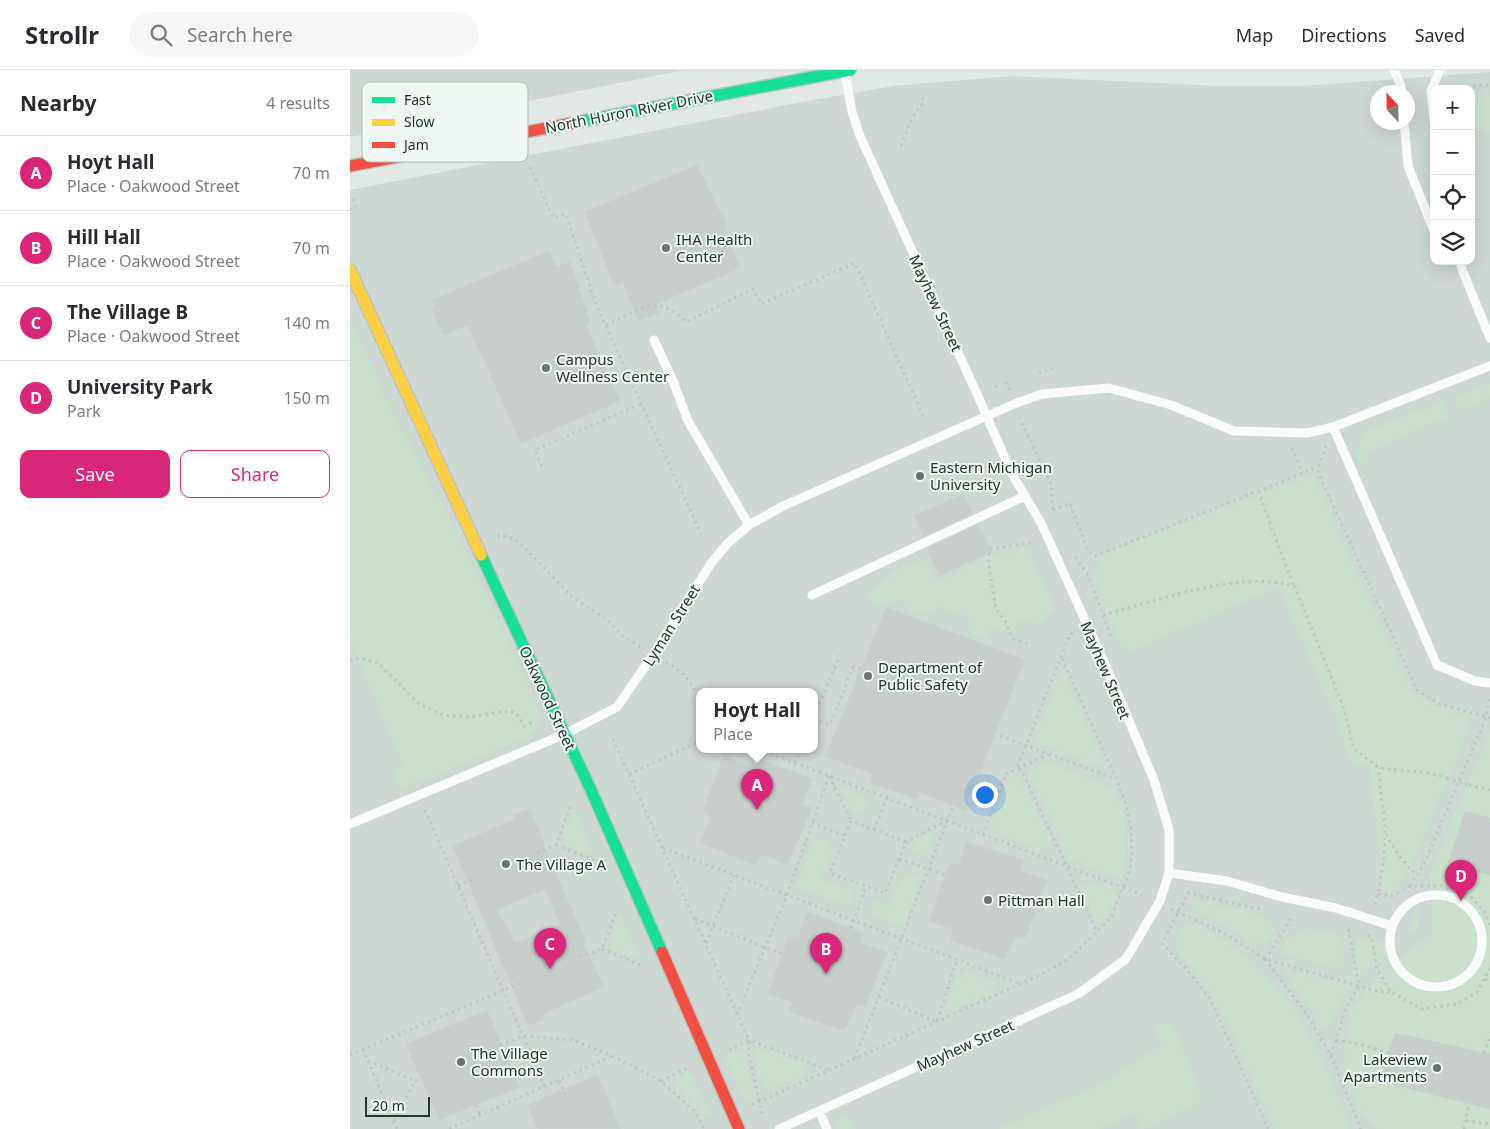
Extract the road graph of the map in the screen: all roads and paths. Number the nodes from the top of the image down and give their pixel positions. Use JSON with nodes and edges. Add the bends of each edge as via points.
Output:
{"nodes":[{"id":1,"x":847,"y":70,"type":"edge"},
{"id":2,"x":1394,"y":70,"type":"edge"},
{"id":3,"x":1440,"y":70,"type":"edge"},
{"id":4,"x":1401,"y":85,"type":"edge"},
{"id":5,"x":1434,"y":85,"type":"edge"},
{"id":6,"x":1490,"y":85,"type":"edge"},
{"id":7,"x":1475,"y":86,"type":"edge"},
{"id":8,"x":923,"y":97,"type":"dead end"},
{"id":9,"x":1405,"y":130,"type":"edge"},
{"id":10,"x":528,"y":132,"type":"edge"},
{"id":11,"x":901,"y":146,"type":"dead end"},
{"id":12,"x":371,"y":162,"type":"edge"},
{"id":13,"x":350,"y":166,"type":"edge"},
{"id":14,"x":530,"y":167,"type":"dead end"},
{"id":15,"x":353,"y":198,"type":"dead end"},
{"id":16,"x":350,"y":209,"type":"edge"},
{"id":17,"x":1430,"y":221,"type":"edge"},
{"id":18,"x":1458,"y":265,"type":"edge"},
{"id":19,"x":1461,"y":265,"type":"edge"},
{"id":20,"x":350,"y":270,"type":"edge"},
{"id":21,"x":1463,"y":272,"type":"junction"},
{"id":22,"x":606,"y":325,"type":"junction"},
{"id":23,"x":1490,"y":338,"type":"edge"},
{"id":24,"x":654,"y":340,"type":"dead end"},
{"id":25,"x":1490,"y":366,"type":"edge"},
{"id":26,"x":1055,"y":368,"type":"dead end"},
{"id":27,"x":1039,"y":373,"type":"dead end"},
{"id":28,"x":1006,"y":382,"type":"dead end"},
{"id":29,"x":1000,"y":383,"type":"dead end"},
{"id":30,"x":995,"y":387,"type":"dead end"},
{"id":31,"x":1008,"y":388,"type":"dead end"},
{"id":32,"x":641,"y":404,"type":"junction"},
{"id":33,"x":987,"y":416,"type":"junction"},
{"id":34,"x":1019,"y":417,"type":"dead end"},
{"id":35,"x":924,"y":418,"type":"dead end"},
{"id":36,"x":1333,"y":427,"type":"junction"},
{"id":37,"x":1290,"y":444,"type":"dead end"},
{"id":38,"x":542,"y":466,"type":"dead end"},
{"id":39,"x":1317,"y":470,"type":"junction"},
{"id":40,"x":1303,"y":473,"type":"junction"},
{"id":41,"x":1258,"y":491,"type":"junction"},
{"id":42,"x":1025,"y":496,"type":"junction"},
{"id":43,"x":1053,"y":510,"type":"junction"},
{"id":44,"x":1055,"y":518,"type":"dead end"},
{"id":45,"x":750,"y":525,"type":"junction"},
{"id":46,"x":497,"y":536,"type":"dead end"},
{"id":47,"x":702,"y":536,"type":"dead end"},
{"id":48,"x":1031,"y":544,"type":"dead end"},
{"id":49,"x":1074,"y":555,"type":"dead end"},
{"id":50,"x":1294,"y":587,"type":"junction"},
{"id":51,"x":812,"y":595,"type":"dead end"},
{"id":52,"x":1073,"y":632,"type":"dead end"},
{"id":53,"x":1031,"y":645,"type":"dead end"},
{"id":54,"x":642,"y":648,"type":"dead end"},
{"id":55,"x":840,"y":655,"type":"dead end"},
{"id":56,"x":1060,"y":657,"type":"junction"},
{"id":57,"x":350,"y":661,"type":"edge"},
{"id":58,"x":665,"y":662,"type":"dead end"},
{"id":59,"x":860,"y":669,"type":"dead end"},
{"id":60,"x":1490,"y":683,"type":"edge"},
{"id":61,"x":696,"y":692,"type":"edge"},
{"id":62,"x":1490,"y":697,"type":"edge"},
{"id":63,"x":818,"y":708,"type":"edge"},
{"id":64,"x":1488,"y":718,"type":"edge"},
{"id":65,"x":818,"y":720,"type":"edge"},
{"id":66,"x":532,"y":727,"type":"dead end"},
{"id":67,"x":565,"y":734,"type":"junction"},
{"id":68,"x":1000,"y":736,"type":"dead end"},
{"id":69,"x":613,"y":739,"type":"dead end"},
{"id":70,"x":696,"y":743,"type":"edge"},
{"id":71,"x":1025,"y":745,"type":"junction"},
{"id":72,"x":769,"y":753,"type":"edge"},
{"id":73,"x":799,"y":753,"type":"edge"},
{"id":74,"x":1048,"y":754,"type":"junction"},
{"id":75,"x":795,"y":763,"type":"junction"},
{"id":76,"x":1017,"y":768,"type":"junction"},
{"id":77,"x":1379,"y":768,"type":"junction"},
{"id":78,"x":629,"y":774,"type":"junction"},
{"id":79,"x":829,"y":776,"type":"junction"},
{"id":80,"x":1117,"y":780,"type":"junction"},
{"id":81,"x":1490,"y":790,"type":"edge"},
{"id":82,"x":574,"y":797,"type":"dead end"},
{"id":83,"x":887,"y":798,"type":"junction"},
{"id":84,"x":953,"y":806,"type":"dead end"},
{"id":85,"x":426,"y":810,"type":"dead end"},
{"id":86,"x":850,"y":821,"type":"junction"},
{"id":87,"x":947,"y":821,"type":"junction"},
{"id":88,"x":350,"y":824,"type":"edge"},
{"id":89,"x":812,"y":824,"type":"junction"},
{"id":90,"x":874,"y":830,"type":"junction"},
{"id":91,"x":1385,"y":833,"type":"junction"},
{"id":92,"x":983,"y":835,"type":"junction"},
{"id":93,"x":844,"y":836,"type":"junction"},
{"id":94,"x":906,"y":842,"type":"junction"},
{"id":95,"x":556,"y":845,"type":"junction"},
{"id":96,"x":663,"y":848,"type":"junction"},
{"id":97,"x":537,"y":853,"type":"dead end"},
{"id":98,"x":900,"y":859,"type":"junction"},
{"id":99,"x":603,"y":864,"type":"dead end"},
{"id":100,"x":1067,"y":867,"type":"junction"},
{"id":101,"x":929,"y":870,"type":"junction"},
{"id":102,"x":1169,"y":873,"type":"junction"},
{"id":103,"x":734,"y":875,"type":"junction"},
{"id":104,"x":946,"y":875,"type":"dead end"},
{"id":105,"x":1417,"y":875,"type":"junction"},
{"id":106,"x":476,"y":878,"type":"dead end"},
{"id":107,"x":458,"y":886,"type":"junction"},
{"id":108,"x":866,"y":886,"type":"junction"},
{"id":109,"x":1410,"y":886,"type":"junction"},
{"id":110,"x":1124,"y":889,"type":"junction"},
{"id":111,"x":1378,"y":894,"type":"junction"},
{"id":112,"x":787,"y":895,"type":"junction"},
{"id":113,"x":1160,"y":901,"type":"junction"},
{"id":114,"x":621,"y":902,"type":"dead end"},
{"id":115,"x":1375,"y":904,"type":"dead end"},
{"id":116,"x":1265,"y":910,"type":"dead end"},
{"id":117,"x":1178,"y":912,"type":"junction"},
{"id":118,"x":1284,"y":914,"type":"dead end"},
{"id":119,"x":1293,"y":916,"type":"junction"},
{"id":120,"x":1302,"y":918,"type":"dead end"},
{"id":121,"x":694,"y":919,"type":"junction"},
{"id":122,"x":854,"y":920,"type":"junction"},
{"id":123,"x":1339,"y":925,"type":"dead end"},
{"id":124,"x":1490,"y":925,"type":"edge"},
{"id":125,"x":713,"y":926,"type":"junction"},
{"id":126,"x":1392,"y":926,"type":"junction"},
{"id":127,"x":1348,"y":927,"type":"junction"},
{"id":128,"x":851,"y":928,"type":"dead end"},
{"id":129,"x":1357,"y":930,"type":"dead end"},
{"id":130,"x":1097,"y":932,"type":"junction"},
{"id":131,"x":1366,"y":934,"type":"dead end"},
{"id":132,"x":902,"y":939,"type":"junction"},
{"id":133,"x":705,"y":944,"type":"junction"},
{"id":134,"x":766,"y":947,"type":"junction"},
{"id":135,"x":602,"y":949,"type":"junction"},
{"id":136,"x":782,"y":954,"type":"dead end"},
{"id":137,"x":580,"y":957,"type":"dead end"},
{"id":138,"x":957,"y":959,"type":"junction"},
{"id":139,"x":1265,"y":959,"type":"junction"},
{"id":140,"x":1490,"y":968,"type":"edge"},
{"id":141,"x":651,"y":969,"type":"dead end"},
{"id":142,"x":1485,"y":979,"type":"junction"},
{"id":143,"x":1490,"y":981,"type":"edge"},
{"id":144,"x":521,"y":983,"type":"dead end"},
{"id":145,"x":1021,"y":984,"type":"junction"},
{"id":146,"x":1359,"y":985,"type":"junction"},
{"id":147,"x":503,"y":991,"type":"junction"},
{"id":148,"x":1391,"y":992,"type":"junction"},
{"id":149,"x":879,"y":997,"type":"junction"},
{"id":150,"x":738,"y":1015,"type":"junction"},
{"id":151,"x":937,"y":1022,"type":"junction"},
{"id":152,"x":523,"y":1036,"type":"junction"},
{"id":153,"x":1490,"y":1036,"type":"edge"},
{"id":154,"x":749,"y":1040,"type":"junction"},
{"id":155,"x":1336,"y":1040,"type":"junction"},
{"id":156,"x":500,"y":1045,"type":"dead end"},
{"id":157,"x":363,"y":1049,"type":"junction"},
{"id":158,"x":1389,"y":1053,"type":"dead end"},
{"id":159,"x":1484,"y":1053,"type":"dead end"},
{"id":160,"x":722,"y":1054,"type":"dead end"},
{"id":161,"x":350,"y":1055,"type":"edge"},
{"id":162,"x":613,"y":1056,"type":"junction"},
{"id":163,"x":1331,"y":1056,"type":"junction"},
{"id":164,"x":855,"y":1058,"type":"junction"},
{"id":165,"x":368,"y":1061,"type":"junction"},
{"id":166,"x":693,"y":1066,"type":"dead end"},
{"id":167,"x":829,"y":1070,"type":"junction"},
{"id":168,"x":421,"y":1079,"type":"dead end"},
{"id":169,"x":661,"y":1080,"type":"junction"},
{"id":170,"x":415,"y":1081,"type":"junction"},
{"id":171,"x":559,"y":1081,"type":"junction"},
{"id":172,"x":545,"y":1087,"type":"junction"},
{"id":173,"x":567,"y":1098,"type":"dead end"},
{"id":174,"x":758,"y":1102,"type":"junction"},
{"id":175,"x":1470,"y":1104,"type":"dead end"},
{"id":176,"x":476,"y":1105,"type":"dead end"},
{"id":177,"x":819,"y":1111,"type":"junction"},
{"id":178,"x":480,"y":1115,"type":"junction"},
{"id":179,"x":763,"y":1118,"type":"dead end"},
{"id":180,"x":1466,"y":1120,"type":"junction"},
{"id":181,"x":394,"y":1122,"type":"junction"},
{"id":182,"x":1490,"y":1124,"type":"edge"},
{"id":183,"x":397,"y":1129,"type":"edge"},
{"id":184,"x":448,"y":1129,"type":"edge"},
{"id":185,"x":704,"y":1129,"type":"edge"},
{"id":186,"x":739,"y":1129,"type":"edge"},
{"id":187,"x":779,"y":1129,"type":"edge"},
{"id":188,"x":827,"y":1129,"type":"edge"},
{"id":189,"x":1268,"y":1129,"type":"edge"},
{"id":190,"x":1361,"y":1129,"type":"edge"},
{"id":191,"x":1464,"y":1129,"type":"edge"}],
"edges":[{"from":1,"to":10,"type":"street","name":"North Huron River Drive"},
{"from":1,"to":33,"type":"lane","name":"Mayhew Street","via":[[852,112],[860,136]]},
{"from":2,"to":4,"type":"lane"},
{"from":3,"to":5,"type":"lane"},
{"from":6,"to":7,"type":"path"},
{"from":8,"to":11,"type":"path"},
{"from":9,"to":17,"type":"lane","via":[[1408,166]]},
{"from":12,"to":13,"type":"street","name":"North Huron River Drive"},
{"from":14,"to":22,"type":"path","via":[[553,218],[566,214]]},
{"from":15,"to":16,"type":"path","via":[[356,208]]},
{"from":18,"to":21,"type":"lane"},
{"from":19,"to":21,"type":"lane"},
{"from":20,"to":67,"type":"street","name":"Oakwood Street"},
{"from":21,"to":23,"type":"lane"},
{"from":22,"to":32,"type":"path"},
{"from":22,"to":35,"type":"path","via":[[644,306],[662,305],[686,322],[753,289],[760,304],[855,263]]},
{"from":24,"to":45,"type":"lane","via":[[692,427]]},
{"from":25,"to":36,"type":"lane","name":"Lyman Street"},
{"from":26,"to":27,"type":"path"},
{"from":28,"to":31,"type":"path"},
{"from":29,"to":30,"type":"path"},
{"from":32,"to":38,"type":"path","via":[[535,450]]},
{"from":32,"to":47,"type":"path"},
{"from":33,"to":36,"type":"lane","name":"Lyman Street","via":[[1042,394],[1109,388],[1171,405],[1234,431],[1307,433]]},
{"from":33,"to":42,"type":"lane","name":"Mayhew Street"},
{"from":33,"to":45,"type":"lane","name":"Lyman Street","via":[[784,506]]},
{"from":34,"to":43,"type":"path","via":[[1051,484]]},
{"from":36,"to":39,"type":"path"},
{"from":36,"to":60,"type":"lane","via":[[1437,665],[1475,681]]},
{"from":37,"to":40,"type":"path"},
{"from":39,"to":40,"type":"path","via":[[1313,468]]},
{"from":39,"to":64,"type":"path","via":[[1416,690],[1438,703]]},
{"from":40,"to":41,"type":"path"},
{"from":41,"to":43,"type":"path","via":[[1095,556],[1088,552],[1070,503]]},
{"from":41,"to":50,"type":"path"},
{"from":42,"to":51,"type":"lane"},
{"from":42,"to":102,"type":"lane","name":"Mayhew Street","via":[[1102,656],[1154,780],[1168,830]]},
{"from":43,"to":44,"type":"path"},
{"from":45,"to":67,"type":"lane","name":"Lyman Street","via":[[728,542],[712,562],[617,707]]},
{"from":46,"to":54,"type":"path","via":[[513,538],[520,543],[573,598]]},
{"from":48,"to":53,"type":"path","via":[[990,549],[988,560],[996,609],[1006,622],[1012,639]]},
{"from":49,"to":50,"type":"path","via":[[1088,575],[1104,617],[1221,585],[1260,581]]},
{"from":50,"to":77,"type":"path","via":[[1343,706],[1354,749]]},
{"from":52,"to":56,"type":"path"},
{"from":55,"to":63,"type":"path"},
{"from":56,"to":71,"type":"path"},
{"from":56,"to":80,"type":"path"},
{"from":57,"to":66,"type":"path","via":[[360,658],[378,663],[418,703],[443,715],[470,717],[513,712],[524,726],[530,723]]},
{"from":58,"to":61,"type":"path","via":[[691,680]]},
{"from":59,"to":65,"type":"path","via":[[853,667],[830,725]]},
{"from":62,"to":64,"type":"path"},
{"from":64,"to":105,"type":"path"},
{"from":67,"to":88,"type":"lane","name":"Lyman Street"},
{"from":67,"to":186,"type":"street","name":"Oakwood Street"},
{"from":68,"to":71,"type":"path"},
{"from":69,"to":78,"type":"path"},
{"from":70,"to":78,"type":"path"},
{"from":71,"to":74,"type":"path"},
{"from":71,"to":76,"type":"path"},
{"from":72,"to":75,"type":"path"},
{"from":73,"to":75,"type":"path"},
{"from":74,"to":76,"type":"path"},
{"from":74,"to":80,"type":"path"},
{"from":75,"to":79,"type":"path"},
{"from":76,"to":92,"type":"path","via":[[1006,774]]},
{"from":76,"to":100,"type":"path","via":[[1022,771]]},
{"from":77,"to":81,"type":"path","bridge":true,"via":[[1428,773]]},
{"from":77,"to":91,"type":"path"},
{"from":78,"to":96,"type":"path"},
{"from":79,"to":83,"type":"path"},
{"from":79,"to":86,"type":"path"},
{"from":79,"to":89,"type":"path"},
{"from":80,"to":110,"type":"path","via":[[1131,830],[1130,870]]},
{"from":82,"to":95,"type":"path"},
{"from":83,"to":87,"type":"path"},
{"from":83,"to":90,"type":"path"},
{"from":84,"to":87,"type":"path"},
{"from":85,"to":107,"type":"path"},
{"from":86,"to":90,"type":"path"},
{"from":86,"to":93,"type":"path"},
{"from":87,"to":92,"type":"path"},
{"from":87,"to":94,"type":"path"},
{"from":87,"to":101,"type":"path"},
{"from":89,"to":93,"type":"path"},
{"from":89,"to":112,"type":"path"},
{"from":90,"to":94,"type":"path"},
{"from":91,"to":105,"type":"path","via":[[1408,868]]},
{"from":91,"to":111,"type":"path"},
{"from":92,"to":100,"type":"path"},
{"from":93,"to":108,"type":"path","via":[[830,873]]},
{"from":94,"to":98,"type":"path"},
{"from":95,"to":97,"type":"path"},
{"from":95,"to":99,"type":"path"},
{"from":96,"to":103,"type":"path"},
{"from":96,"to":121,"type":"path"},
{"from":98,"to":101,"type":"path"},
{"from":98,"to":108,"type":"path","via":[[885,893]]},
{"from":100,"to":110,"type":"path"},
{"from":100,"to":130,"type":"path"},
{"from":101,"to":104,"type":"path"},
{"from":101,"to":132,"type":"path"},
{"from":102,"to":113,"type":"lane","name":"Mayhew Street"},
{"from":102,"to":126,"type":"lane","via":[[1227,881],[1336,908]]},
{"from":103,"to":112,"type":"path"},
{"from":103,"to":125,"type":"path"},
{"from":105,"to":109,"type":"path"},
{"from":106,"to":107,"type":"path"},
{"from":107,"to":147,"type":"path"},
{"from":108,"to":122,"type":"path"},
{"from":109,"to":111,"type":"path","via":[[1392,896]]},
{"from":109,"to":124,"type":"path","via":[[1441,886],[1469,895],[1485,912]]},
{"from":110,"to":113,"type":"path"},
{"from":110,"to":130,"type":"path","via":[[1111,918]]},
{"from":111,"to":115,"type":"path"},
{"from":112,"to":122,"type":"path"},
{"from":112,"to":134,"type":"path"},
{"from":113,"to":117,"type":"path"},
{"from":113,"to":177,"type":"lane","name":"Mayhew Street","via":[[1126,959],[1078,994]]},
{"from":114,"to":135,"type":"path"},
{"from":116,"to":117,"type":"path","via":[[1188,893]]},
{"from":117,"to":139,"type":"path","via":[[1222,932]]},
{"from":117,"to":189,"type":"path","via":[[1162,944],[1211,1000]]},
{"from":118,"to":119,"type":"path"},
{"from":119,"to":120,"type":"path"},
{"from":119,"to":139,"type":"path"},
{"from":121,"to":125,"type":"path"},
{"from":121,"to":133,"type":"path"},
{"from":122,"to":128,"type":"path"},
{"from":122,"to":132,"type":"path"},
{"from":123,"to":127,"type":"path"},
{"from":125,"to":133,"type":"path"},
{"from":125,"to":134,"type":"path"},
{"from":126,"to":126,"type":"lane","via":[[1389,941],[1392,956],[1399,970],[1410,980],[1439,988],[1454,984],[1474,968],[1482,934],[1467,908],[1455,899],[1425,896],[1411,902],[1399,913]]},
{"from":127,"to":129,"type":"path"},
{"from":127,"to":146,"type":"path"},
{"from":130,"to":145,"type":"path","via":[[1070,958]]},
{"from":131,"to":148,"type":"path","via":[[1371,937],[1377,969]]},
{"from":132,"to":138,"type":"path"},
{"from":132,"to":149,"type":"path"},
{"from":133,"to":150,"type":"path"},
{"from":134,"to":136,"type":"path"},
{"from":134,"to":150,"type":"path"},
{"from":135,"to":137,"type":"path"},
{"from":135,"to":141,"type":"path"},
{"from":138,"to":145,"type":"path"},
{"from":138,"to":151,"type":"path"},
{"from":139,"to":146,"type":"path"},
{"from":139,"to":163,"type":"path","via":[[1306,1013]]},
{"from":140,"to":142,"type":"path"},
{"from":142,"to":143,"type":"path"},
{"from":142,"to":148,"type":"path","via":[[1477,992],[1457,1004],[1422,1009]]},
{"from":144,"to":147,"type":"path"},
{"from":145,"to":151,"type":"path"},
{"from":146,"to":148,"type":"path"},
{"from":146,"to":155,"type":"path","via":[[1345,1011]]},
{"from":147,"to":152,"type":"path"},
{"from":147,"to":157,"type":"path"},
{"from":149,"to":151,"type":"path"},
{"from":149,"to":164,"type":"path"},
{"from":150,"to":154,"type":"path"},
{"from":151,"to":164,"type":"path"},
{"from":152,"to":156,"type":"path"},
{"from":152,"to":162,"type":"path","via":[[573,1040]]},
{"from":152,"to":172,"type":"path"},
{"from":153,"to":159,"type":"path"},
{"from":154,"to":160,"type":"path"},
{"from":154,"to":167,"type":"path"},
{"from":154,"to":174,"type":"path"},
{"from":155,"to":158,"type":"path"},
{"from":155,"to":163,"type":"path"},
{"from":157,"to":161,"type":"path"},
{"from":157,"to":165,"type":"path"},
{"from":162,"to":169,"type":"path"},
{"from":162,"to":171,"type":"path"},
{"from":163,"to":190,"type":"path"},
{"from":164,"to":167,"type":"path"},
{"from":165,"to":170,"type":"path"},
{"from":165,"to":181,"type":"path"},
{"from":166,"to":169,"type":"path"},
{"from":167,"to":174,"type":"path"},
{"from":168,"to":170,"type":"path"},
{"from":169,"to":185,"type":"path","via":[[696,1114]]},
{"from":170,"to":181,"type":"path"},
{"from":171,"to":172,"type":"path"},
{"from":171,"to":173,"type":"path"},
{"from":172,"to":178,"type":"path"},
{"from":174,"to":179,"type":"path"},
{"from":175,"to":180,"type":"path"},
{"from":176,"to":178,"type":"path"},
{"from":177,"to":187,"type":"lane","name":"Mayhew Street"},
{"from":177,"to":188,"type":"lane"},
{"from":178,"to":184,"type":"path"},
{"from":180,"to":182,"type":"path"},
{"from":180,"to":191,"type":"path"},
{"from":181,"to":183,"type":"path"}]}
